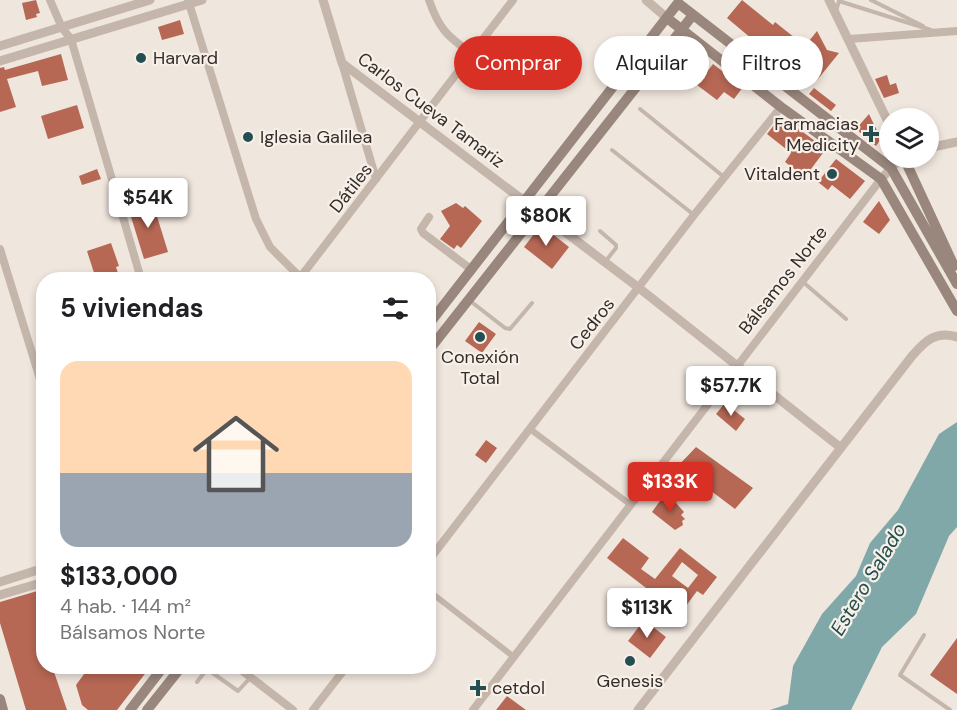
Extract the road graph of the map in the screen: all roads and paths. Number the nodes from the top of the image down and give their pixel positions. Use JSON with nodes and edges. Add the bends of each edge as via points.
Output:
{"nodes":[{"id":1,"x":50,"y":0,"type":"edge"},
{"id":2,"x":150,"y":0,"type":"edge"},
{"id":3,"x":202,"y":0,"type":"edge"},
{"id":4,"x":323,"y":0,"type":"edge"},
{"id":5,"x":429,"y":0,"type":"edge"},
{"id":6,"x":513,"y":0,"type":"edge"},
{"id":7,"x":646,"y":0,"type":"edge"},
{"id":8,"x":829,"y":0,"type":"edge"},
{"id":9,"x":871,"y":0,"type":"edge"},
{"id":10,"x":676,"y":1,"type":"edge"},
{"id":11,"x":136,"y":2,"type":"edge"},
{"id":12,"x":189,"y":2,"type":"edge"},
{"id":13,"x":836,"y":12,"type":"junction"},
{"id":14,"x":693,"y":15,"type":"junction"},
{"id":15,"x":145,"y":17,"type":"junction"},
{"id":16,"x":667,"y":18,"type":"junction"},
{"id":17,"x":62,"y":28,"type":"junction"},
{"id":18,"x":681,"y":29,"type":"junction"},
{"id":19,"x":957,"y":31,"type":"edge"},
{"id":20,"x":937,"y":32,"type":"junction"},
{"id":21,"x":486,"y":36,"type":"edge"},
{"id":22,"x":71,"y":39,"type":"junction"},
{"id":23,"x":849,"y":39,"type":"junction"},
{"id":24,"x":454,"y":41,"type":"edge"},
{"id":25,"x":0,"y":46,"type":"edge"},
{"id":26,"x":0,"y":61,"type":"edge"},
{"id":27,"x":342,"y":63,"type":"junction"},
{"id":28,"x":454,"y":78,"type":"edge"},
{"id":29,"x":780,"y":107,"type":"junction"},
{"id":30,"x":882,"y":108,"type":"edge"},
{"id":31,"x":640,"y":109,"type":"dead end"},
{"id":32,"x":420,"y":122,"type":"junction"},
{"id":33,"x":957,"y":142,"type":"edge"},
{"id":34,"x":939,"y":146,"type":"edge"},
{"id":35,"x":612,"y":150,"type":"dead end"},
{"id":36,"x":879,"y":159,"type":"edge"},
{"id":37,"x":891,"y":168,"type":"joint"},
{"id":38,"x":908,"y":168,"type":"edge"},
{"id":39,"x":724,"y":177,"type":"junction"},
{"id":40,"x":376,"y":179,"type":"junction"},
{"id":41,"x":881,"y":179,"type":"junction"},
{"id":42,"x":525,"y":202,"type":"junction"},
{"id":43,"x":538,"y":212,"type":"junction"},
{"id":44,"x":694,"y":215,"type":"junction"},
{"id":45,"x":429,"y":217,"type":"dead end"},
{"id":46,"x":600,"y":231,"type":"dead end"},
{"id":47,"x":0,"y":249,"type":"edge"},
{"id":48,"x":605,"y":262,"type":"junction"},
{"id":49,"x":471,"y":270,"type":"junction"},
{"id":50,"x":139,"y":272,"type":"edge"},
{"id":51,"x":293,"y":272,"type":"edge"},
{"id":52,"x":305,"y":272,"type":"edge"},
{"id":53,"x":957,"y":272,"type":"edge"},
{"id":54,"x":802,"y":282,"type":"junction"},
{"id":55,"x":957,"y":284,"type":"edge"},
{"id":56,"x":639,"y":288,"type":"junction"},
{"id":57,"x":469,"y":300,"type":"junction"},
{"id":58,"x":532,"y":303,"type":"dead end"},
{"id":59,"x":957,"y":311,"type":"edge"},
{"id":60,"x":436,"y":315,"type":"edge"},
{"id":61,"x":846,"y":319,"type":"dead end"},
{"id":62,"x":957,"y":337,"type":"edge"},
{"id":63,"x":436,"y":341,"type":"edge"},
{"id":64,"x":36,"y":366,"type":"edge"},
{"id":65,"x":738,"y":366,"type":"junction"},
{"id":66,"x":530,"y":429,"type":"junction"},
{"id":67,"x":841,"y":448,"type":"junction"},
{"id":68,"x":631,"y":505,"type":"junction"},
{"id":69,"x":436,"y":551,"type":"edge"},
{"id":70,"x":36,"y":571,"type":"edge"},
{"id":71,"x":0,"y":582,"type":"edge"},
{"id":72,"x":36,"y":584,"type":"edge"},
{"id":73,"x":0,"y":595,"type":"edge"},
{"id":74,"x":436,"y":596,"type":"edge"},
{"id":75,"x":924,"y":635,"type":"dead end"},
{"id":76,"x":514,"y":657,"type":"junction"},
{"id":77,"x":158,"y":674,"type":"edge"},
{"id":78,"x":176,"y":674,"type":"edge"},
{"id":79,"x":203,"y":674,"type":"edge"},
{"id":80,"x":215,"y":674,"type":"edge"},
{"id":81,"x":245,"y":674,"type":"edge"},
{"id":82,"x":341,"y":674,"type":"edge"},
{"id":83,"x":250,"y":678,"type":"junction"},
{"id":84,"x":197,"y":682,"type":"dead end"},
{"id":85,"x":0,"y":699,"type":"edge"},
{"id":86,"x":3,"y":710,"type":"edge"},
{"id":87,"x":130,"y":710,"type":"edge"},
{"id":88,"x":147,"y":710,"type":"edge"},
{"id":89,"x":293,"y":710,"type":"edge"},
{"id":90,"x":314,"y":710,"type":"edge"},
{"id":91,"x":472,"y":710,"type":"edge"},
{"id":92,"x":638,"y":710,"type":"edge"},
{"id":93,"x":950,"y":710,"type":"edge"}],
"edges":[{"from":1,"to":17,"type":"street"},
{"from":2,"to":11,"type":"street"},
{"from":3,"to":12,"type":"street"},
{"from":4,"to":27,"type":"street"},
{"from":5,"to":24,"type":"street","via":[[441,28]]},
{"from":6,"to":21,"type":"street","name":"Dátiles"},
{"from":7,"to":16,"type":"street"},
{"from":8,"to":13,"type":"street"},
{"from":9,"to":20,"type":"lane"},
{"from":10,"to":14,"type":"main road"},
{"from":10,"to":16,"type":"main road"},
{"from":11,"to":15,"type":"street"},
{"from":11,"to":17,"type":"street"},
{"from":12,"to":15,"type":"street"},
{"from":12,"to":51,"type":"street","via":[[256,219],[270,247]]},
{"from":13,"to":20,"type":"lane","via":[[839,1]]},
{"from":13,"to":23,"type":"street"},
{"from":14,"to":18,"type":"main road"},
{"from":14,"to":36,"type":"main road"},
{"from":15,"to":22,"type":"street"},
{"from":16,"to":18,"type":"main road"},
{"from":16,"to":42,"type":"main road"},
{"from":17,"to":22,"type":"street"},
{"from":17,"to":25,"type":"street"},
{"from":18,"to":29,"type":"main road"},
{"from":18,"to":43,"type":"main road"},
{"from":19,"to":20,"type":"street"},
{"from":20,"to":23,"type":"street"},
{"from":22,"to":26,"type":"street"},
{"from":22,"to":50,"type":"street"},
{"from":23,"to":30,"type":"street"},
{"from":27,"to":32,"type":"street","name":"Carlos Cueva Tamariz"},
{"from":27,"to":40,"type":"street"},
{"from":28,"to":32,"type":"street","name":"Dátiles"},
{"from":29,"to":39,"type":"street","name":"Cedros"},
{"from":29,"to":41,"type":"main road"},
{"from":31,"to":39,"type":"lane"},
{"from":32,"to":40,"type":"street","name":"Dátiles"},
{"from":32,"to":42,"type":"street","name":"Carlos Cueva Tamariz"},
{"from":33,"to":34,"type":"street"},
{"from":35,"to":44,"type":"lane"},
{"from":37,"to":41,"type":"street","name":"Bálsamos Norte"},
{"from":37,"to":55,"type":"main road"},
{"from":38,"to":53,"type":"main road"},
{"from":39,"to":44,"type":"street","name":"Cedros"},
{"from":40,"to":52,"type":"street","name":"Dátiles"},
{"from":41,"to":54,"type":"street","name":"Bálsamos Norte"},
{"from":41,"to":59,"type":"main road"},
{"from":42,"to":43,"type":"street","name":"Carlos Cueva Tamariz"},
{"from":42,"to":49,"type":"main road"},
{"from":43,"to":48,"type":"street","name":"Carlos Cueva Tamariz"},
{"from":43,"to":57,"type":"main road"},
{"from":44,"to":56,"type":"street","name":"Cedros"},
{"from":45,"to":49,"type":"street","via":[[421,229],[423,233]]},
{"from":46,"to":48,"type":"lane","via":[[616,244]]},
{"from":47,"to":64,"type":"street"},
{"from":48,"to":56,"type":"street","name":"Carlos Cueva Tamariz"},
{"from":49,"to":60,"type":"main road"},
{"from":54,"to":61,"type":"lane"},
{"from":54,"to":65,"type":"street","name":"Bálsamos Norte"},
{"from":56,"to":65,"type":"street","name":"Carlos Cueva Tamariz"},
{"from":56,"to":66,"type":"street","name":"Cedros"},
{"from":57,"to":58,"type":"lane","via":[[510,329]]},
{"from":57,"to":63,"type":"main road"},
{"from":62,"to":67,"type":"street","via":[[931,337],[922,344]]},
{"from":65,"to":67,"type":"street","name":"Carlos Cueva Tamariz"},
{"from":65,"to":68,"type":"street","name":"Bálsamos Norte"},
{"from":66,"to":68,"type":"street"},
{"from":66,"to":69,"type":"street","name":"Cedros"},
{"from":67,"to":92,"type":"street"},
{"from":68,"to":76,"type":"street","name":"Bálsamos Norte"},
{"from":70,"to":71,"type":"street"},
{"from":72,"to":73,"type":"street"},
{"from":74,"to":76,"type":"street"},
{"from":75,"to":93,"type":"lane","via":[[900,675]]},
{"from":76,"to":91,"type":"street","name":"Bálsamos Norte"},
{"from":77,"to":87,"type":"main road"},
{"from":78,"to":88,"type":"main road"},
{"from":79,"to":84,"type":"lane"},
{"from":80,"to":83,"type":"lane","via":[[238,691]]},
{"from":81,"to":83,"type":"street"},
{"from":82,"to":90,"type":"street"},
{"from":83,"to":89,"type":"street"},
{"from":85,"to":86,"type":"main road"}]}
